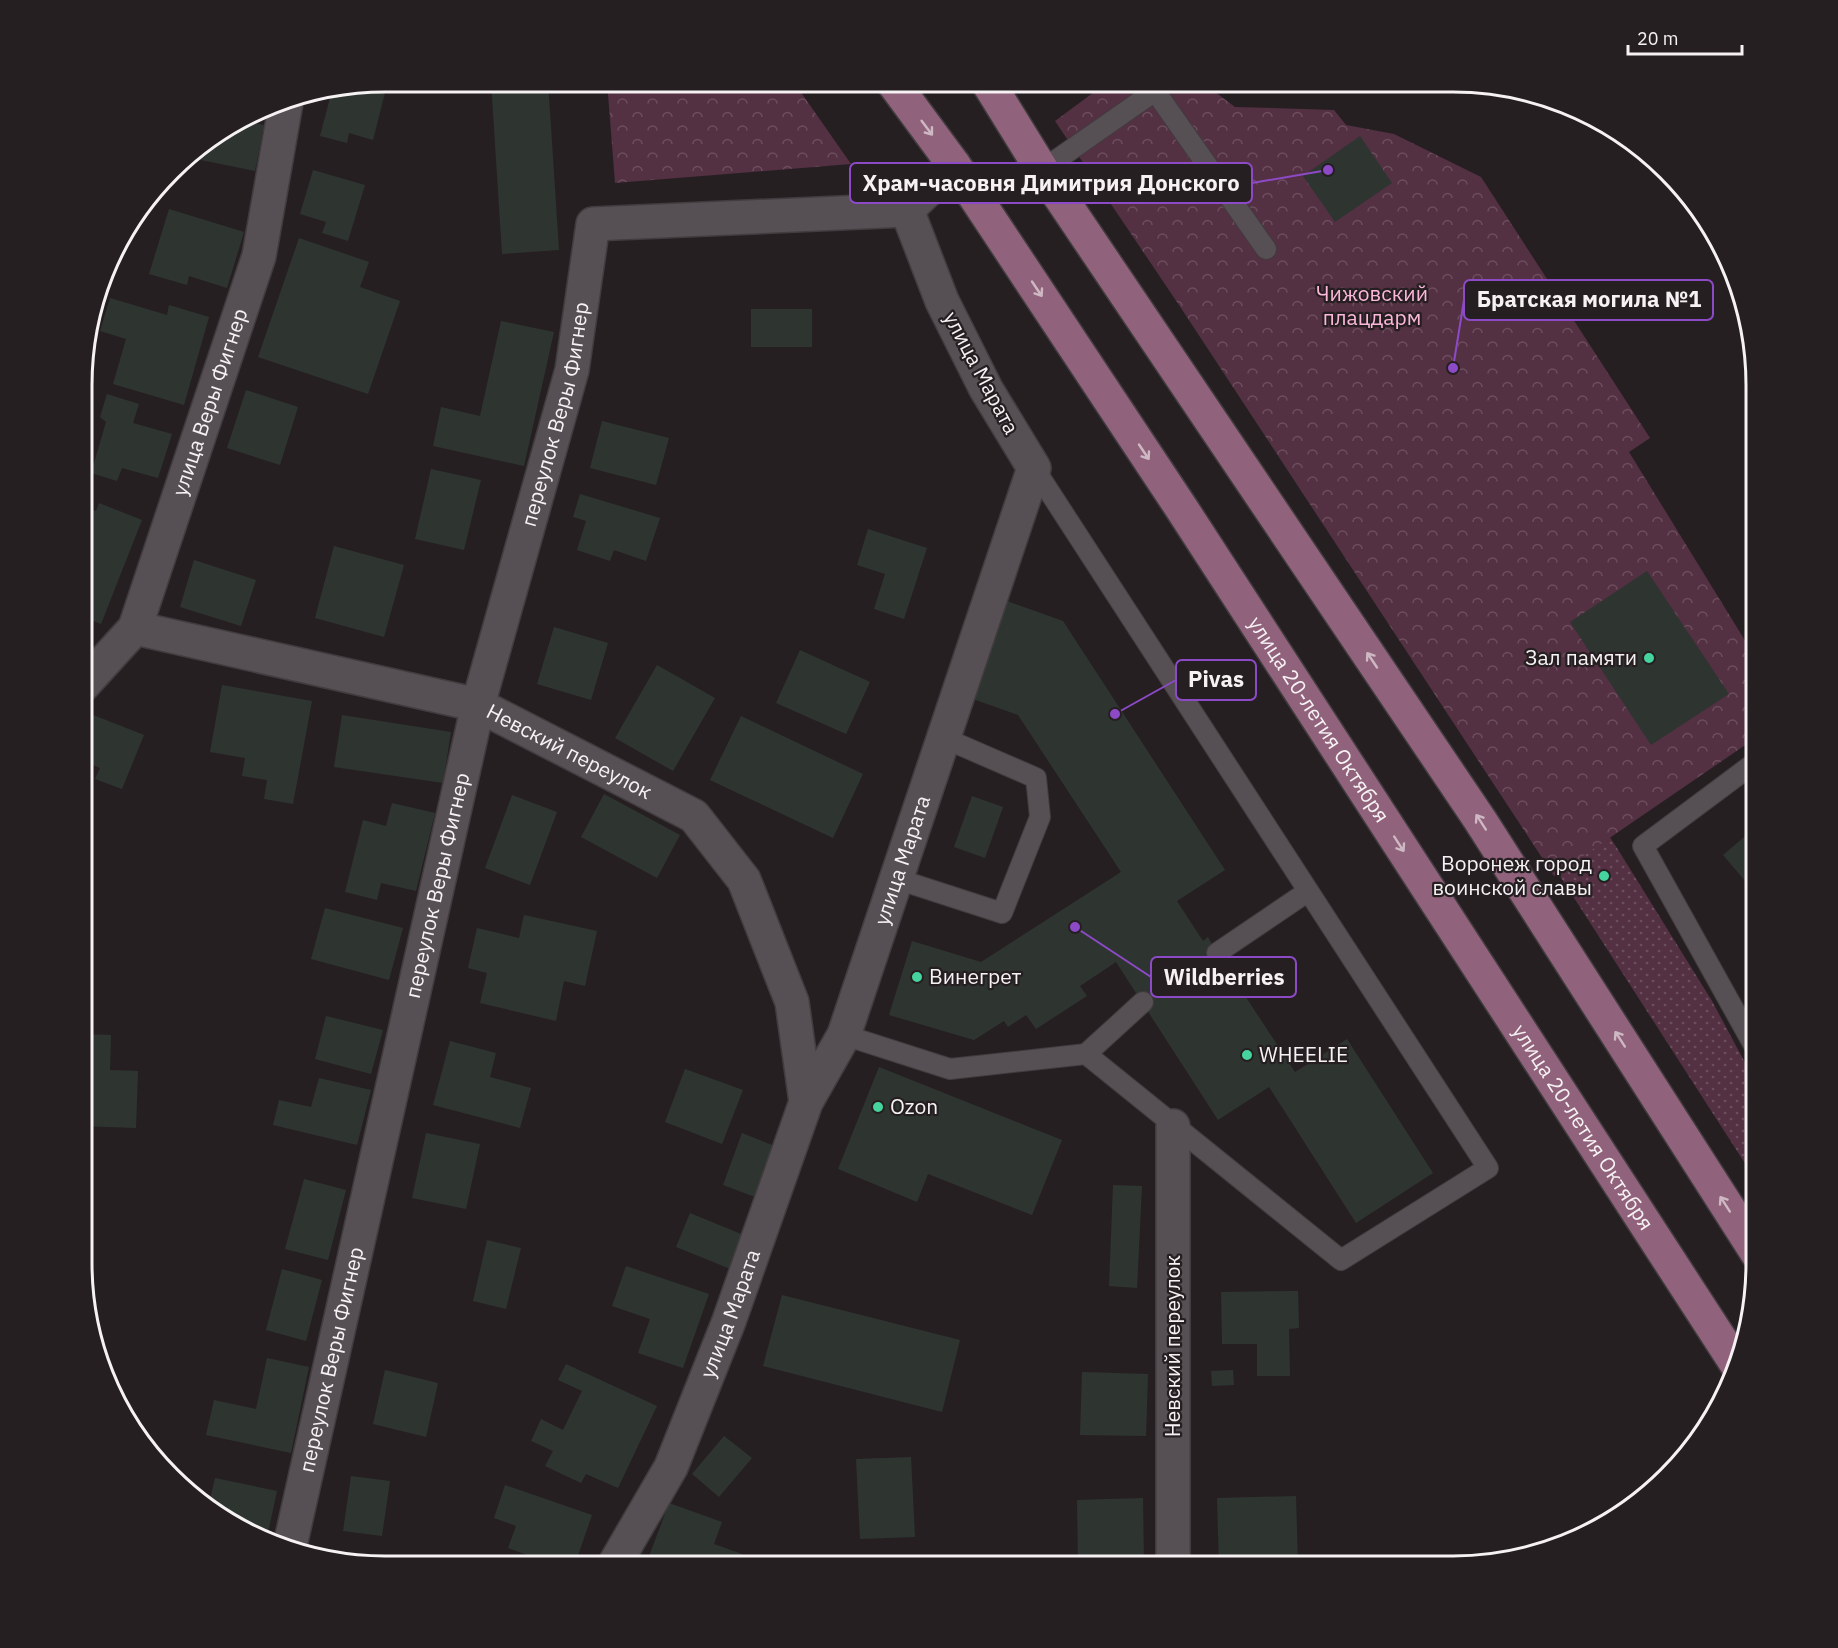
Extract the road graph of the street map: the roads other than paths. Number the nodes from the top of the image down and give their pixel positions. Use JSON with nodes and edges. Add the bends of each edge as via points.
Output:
{"nodes":[{"id":1,"x":900,"y":92,"type":"edge"},
{"id":2,"x":994,"y":92,"type":"edge"},
{"id":3,"x":1154,"y":92,"type":"edge"},
{"id":4,"x":1156,"y":92,"type":"edge"},
{"id":5,"x":285,"y":109,"type":"edge"},
{"id":6,"x":954,"y":165,"type":"junction"},
{"id":7,"x":1042,"y":170,"type":"junction"},
{"id":8,"x":907,"y":210,"type":"junction"},
{"id":9,"x":1266,"y":249,"type":"dead end"},
{"id":10,"x":1034,"y":468,"type":"junction"},
{"id":11,"x":135,"y":628,"type":"junction"},
{"id":12,"x":92,"y":675,"type":"edge"},
{"id":13,"x":478,"y":705,"type":"junction"},
{"id":14,"x":944,"y":738,"type":"junction"},
{"id":15,"x":1746,"y":769,"type":"edge"},
{"id":16,"x":897,"y":879,"type":"junction"},
{"id":17,"x":1307,"y":892,"type":"junction"},
{"id":18,"x":1217,"y":953,"type":"dead end"},
{"id":19,"x":1143,"y":1002,"type":"dead end"},
{"id":20,"x":1746,"y":1031,"type":"edge"},
{"id":21,"x":844,"y":1035,"type":"junction"},
{"id":22,"x":1086,"y":1054,"type":"junction"},
{"id":23,"x":806,"y":1102,"type":"junction"},
{"id":24,"x":1173,"y":1126,"type":"junction"},
{"id":25,"x":1746,"y":1235,"type":"edge"},
{"id":26,"x":1731,"y":1356,"type":"edge"},
{"id":27,"x":291,"y":1541,"type":"edge"},
{"id":28,"x":619,"y":1556,"type":"edge"},
{"id":29,"x":1173,"y":1556,"type":"edge"}],
"edges":[{"from":1,"to":6,"type":"main road","name":"улица 20-летия Октября","one_way":true},
{"from":2,"to":7,"type":"main road"},
{"from":3,"to":7,"type":"lane"},
{"from":4,"to":9,"type":"lane"},
{"from":5,"to":11,"type":"street","name":"улица Веры Фигнер","via":[[259,256]]},
{"from":6,"to":8,"type":"street"},
{"from":6,"to":26,"type":"main road","name":"улица 20-летия Октября","one_way":true,"via":[[1187,516]]},
{"from":25,"to":7,"type":"main road","one_way":true,"via":[[1480,820]]},
{"from":8,"to":10,"type":"street","name":"улица Марата","via":[[942,301],[986,389]]},
{"from":8,"to":13,"type":"street","name":"переулок Веры Фигнер","via":[[593,224],[572,370]]},
{"from":10,"to":14,"type":"street","name":"улица Марата"},
{"from":10,"to":17,"type":"lane"},
{"from":11,"to":12,"type":"street","name":"улица Веры Фигнер"},
{"from":11,"to":13,"type":"street","name":"Невский переулок"},
{"from":13,"to":23,"type":"street","name":"Невский переулок","via":[[694,816],[744,880],[792,1002]]},
{"from":13,"to":27,"type":"street","name":"переулок Веры Фигнер"},
{"from":14,"to":16,"type":"street","name":"улица Марата"},
{"from":14,"to":16,"type":"lane","via":[[1036,778],[1040,817],[1002,913]]},
{"from":15,"to":20,"type":"lane","via":[[1643,846]]},
{"from":16,"to":21,"type":"street","name":"улица Марата"},
{"from":17,"to":18,"type":"lane"},
{"from":17,"to":24,"type":"lane","via":[[1488,1168],[1341,1260]]},
{"from":19,"to":22,"type":"lane"},
{"from":21,"to":22,"type":"lane","via":[[950,1069]]},
{"from":21,"to":23,"type":"street","name":"улица Марата"},
{"from":22,"to":24,"type":"lane"},
{"from":23,"to":28,"type":"street","name":"улица Марата","via":[[729,1321],[671,1467]]},
{"from":24,"to":29,"type":"street","name":"Невский переулок"}]}
